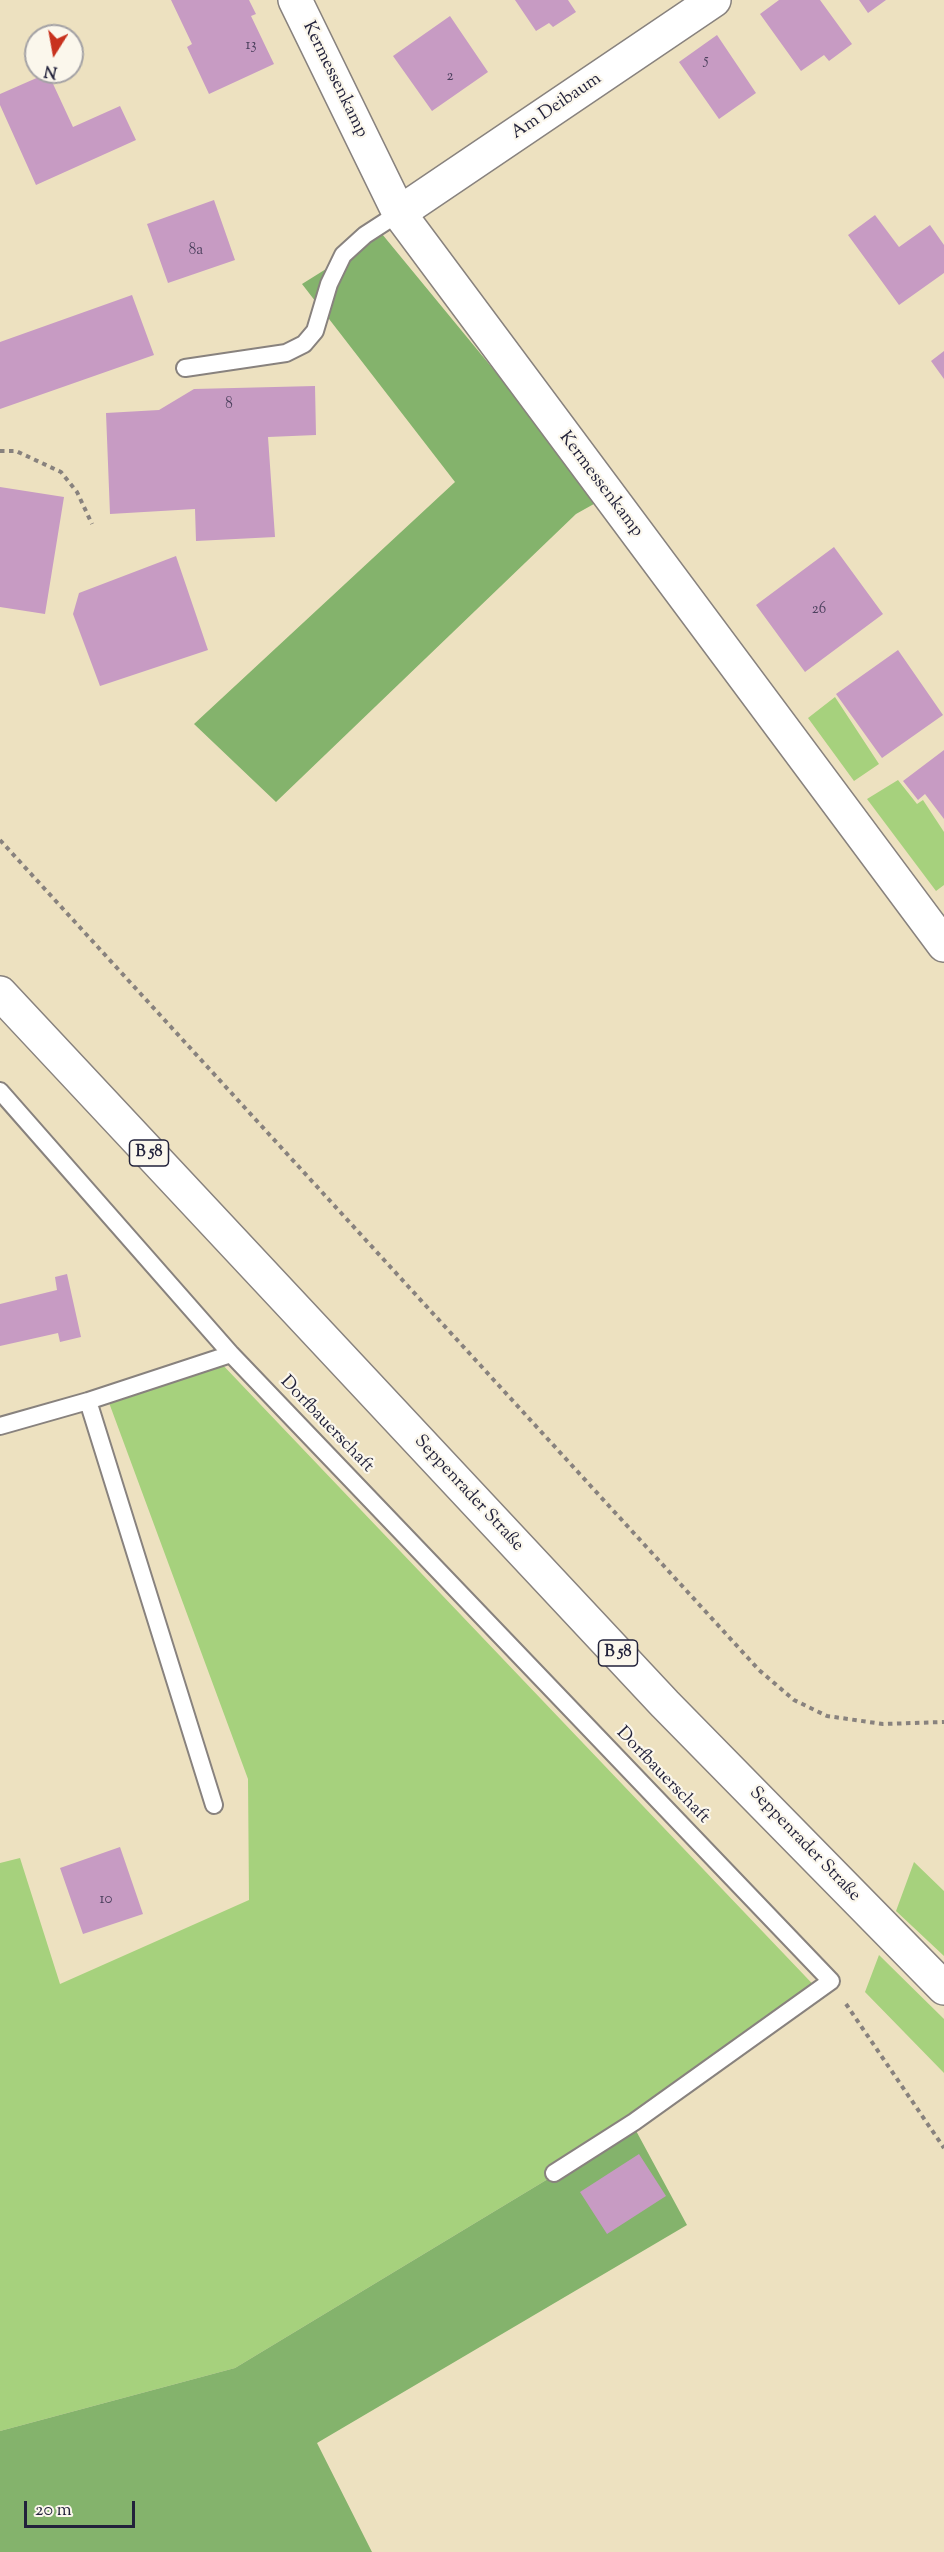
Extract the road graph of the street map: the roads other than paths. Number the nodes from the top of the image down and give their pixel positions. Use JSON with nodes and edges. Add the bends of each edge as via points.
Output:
{"nodes":[{"id":1,"x":296,"y":0,"type":"edge"},
{"id":2,"x":714,"y":0,"type":"edge"},
{"id":3,"x":399,"y":213,"type":"junction"},
{"id":4,"x":185,"y":368,"type":"dead end"},
{"id":5,"x":944,"y":945,"type":"edge"},
{"id":6,"x":0,"y":993,"type":"edge"},
{"id":7,"x":0,"y":1091,"type":"edge"},
{"id":8,"x":231,"y":1354,"type":"junction"},
{"id":9,"x":88,"y":1401,"type":"junction"},
{"id":10,"x":0,"y":1426,"type":"edge"},
{"id":11,"x":213,"y":1805,"type":"dead end"},
{"id":12,"x":944,"y":1988,"type":"edge"},
{"id":13,"x":554,"y":2173,"type":"dead end"}],
"edges":[{"from":1,"to":3,"type":"street","name":"Kermessenkamp"},
{"from":2,"to":3,"type":"street","name":"Am Deibaum"},
{"from":3,"to":4,"type":"lane","via":[[343,255],[329,284],[315,331],[303,344],[286,353]]},
{"from":3,"to":5,"type":"street","name":"Kermessenkamp"},
{"from":6,"to":12,"type":"street","name":"Seppenrader Straße","number":"B 58","via":[[665,1704]]},
{"from":7,"to":8,"type":"lane","name":"Dorfbauerschaft"},
{"from":8,"to":9,"type":"lane"},
{"from":8,"to":13,"type":"lane","name":"Dorfbauerschaft","via":[[831,1981],[634,2122]]},
{"from":9,"to":10,"type":"lane"},
{"from":9,"to":11,"type":"lane"}]}
